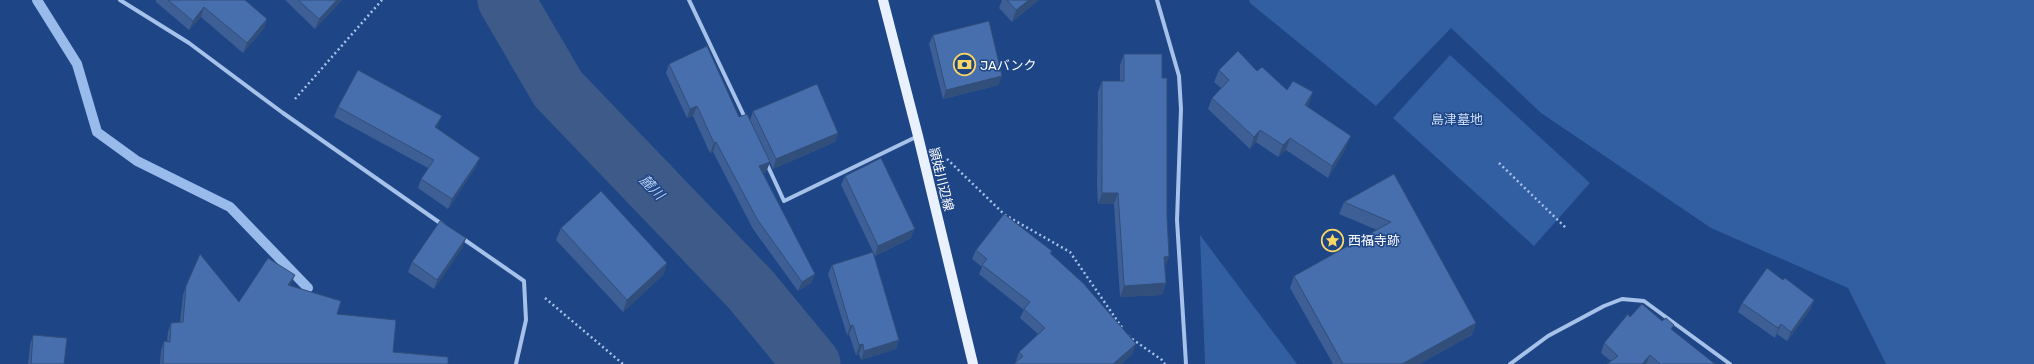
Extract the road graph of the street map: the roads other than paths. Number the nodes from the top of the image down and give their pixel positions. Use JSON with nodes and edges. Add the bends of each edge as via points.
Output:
{"nodes":[{"id":1,"x":120,"y":0,"type":"edge"},
{"id":2,"x":689,"y":0,"type":"edge"},
{"id":3,"x":883,"y":0,"type":"edge"},
{"id":4,"x":1157,"y":0,"type":"edge"},
{"id":5,"x":747,"y":122,"type":"edge"},
{"id":6,"x":918,"y":136,"type":"junction"},
{"id":7,"x":764,"y":158,"type":"edge"},
{"id":8,"x":446,"y":227,"type":"edge"},
{"id":9,"x":459,"y":236,"type":"edge"},
{"id":10,"x":516,"y":364,"type":"edge"},
{"id":11,"x":973,"y":364,"type":"edge"},
{"id":12,"x":1186,"y":364,"type":"edge"},
{"id":13,"x":1510,"y":364,"type":"edge"},
{"id":14,"x":1730,"y":364,"type":"edge"}],
"edges":[{"from":1,"to":8,"type":"street","via":[[189,43],[283,113]]},
{"from":2,"to":5,"type":"street"},
{"from":3,"to":6,"type":"main road","name":"頴娃川辺線"},
{"from":4,"to":12,"type":"street","via":[[1179,76],[1181,109],[1178,220]]},
{"from":6,"to":7,"type":"street","via":[[784,201]]},
{"from":6,"to":11,"type":"main road","name":"頴娃川辺線"},
{"from":9,"to":10,"type":"street","via":[[524,281],[526,320]]},
{"from":13,"to":14,"type":"street","via":[[1548,336],[1622,299],[1644,301]]}]}
